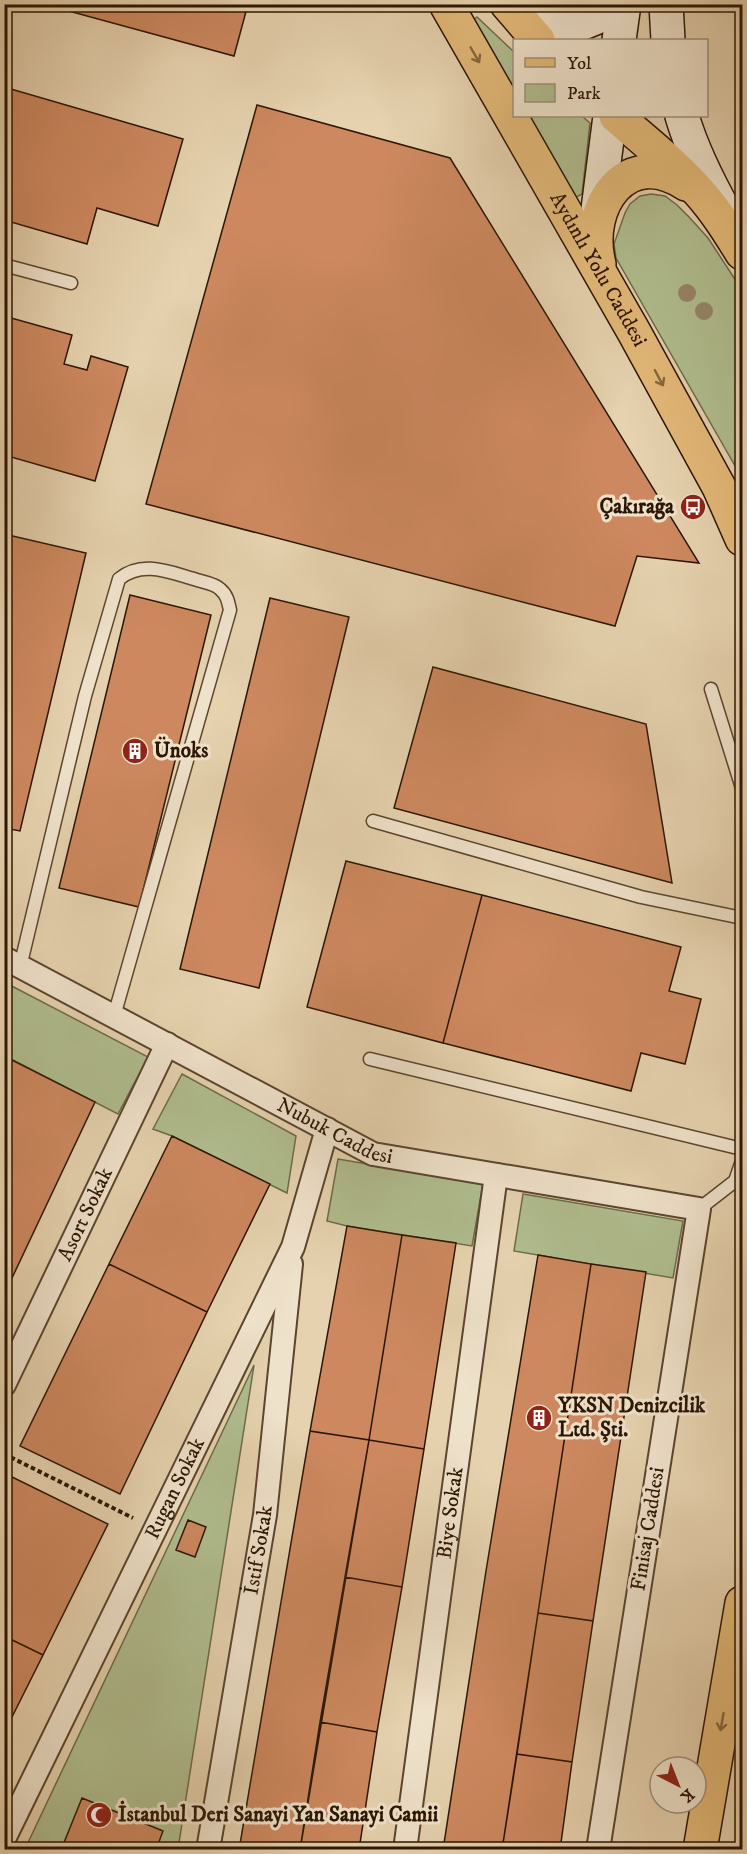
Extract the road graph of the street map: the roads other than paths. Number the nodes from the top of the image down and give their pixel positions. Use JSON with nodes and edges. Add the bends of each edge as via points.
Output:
{"nodes":[{"id":1,"x":446,"y":4,"type":"edge"},
{"id":2,"x":507,"y":4,"type":"edge"},
{"id":3,"x":610,"y":4,"type":"edge"},
{"id":4,"x":624,"y":4,"type":"edge"},
{"id":5,"x":666,"y":4,"type":"edge"},
{"id":6,"x":537,"y":39,"type":"edge"},
{"id":7,"x":619,"y":39,"type":"edge"},
{"id":8,"x":668,"y":39,"type":"edge"},
{"id":9,"x":610,"y":117,"type":"edge"},
{"id":10,"x":617,"y":117,"type":"edge"},
{"id":11,"x":682,"y":117,"type":"edge"},
{"id":12,"x":699,"y":192,"type":"junction"},
{"id":13,"x":597,"y":217,"type":"junction"},
{"id":14,"x":742,"y":244,"type":"edge"},
{"id":15,"x":742,"y":254,"type":"edge"},
{"id":16,"x":4,"y":265,"type":"edge"},
{"id":17,"x":601,"y":271,"type":"junction"},
{"id":18,"x":71,"y":283,"type":"dead end"},
{"id":19,"x":718,"y":487,"type":"junction"},
{"id":20,"x":742,"y":518,"type":"edge"},
{"id":21,"x":742,"y":539,"type":"edge"},
{"id":22,"x":711,"y":688,"type":"dead end"},
{"id":23,"x":742,"y":788,"type":"edge"},
{"id":24,"x":372,"y":821,"type":"dead end"},
{"id":25,"x":742,"y":918,"type":"edge"},
{"id":26,"x":12,"y":962,"type":"edge"},
{"id":27,"x":114,"y":1016,"type":"junction"},
{"id":28,"x":167,"y":1044,"type":"junction"},
{"id":29,"x":370,"y":1059,"type":"dead end"},
{"id":30,"x":327,"y":1129,"type":"junction"},
{"id":31,"x":742,"y":1149,"type":"edge"},
{"id":32,"x":742,"y":1161,"type":"edge"},
{"id":33,"x":496,"y":1174,"type":"junction"},
{"id":34,"x":699,"y":1209,"type":"junction"},
{"id":35,"x":293,"y":1247,"type":"junction"},
{"id":36,"x":4,"y":1385,"type":"edge"},
{"id":37,"x":742,"y":1603,"type":"edge"},
{"id":38,"x":4,"y":1839,"type":"edge"},
{"id":39,"x":208,"y":1850,"type":"edge"},
{"id":40,"x":405,"y":1850,"type":"edge"},
{"id":41,"x":598,"y":1850,"type":"edge"},
{"id":42,"x":700,"y":1850,"type":"edge"}],
"edges":[{"from":1,"to":17,"type":"main road","name":"Aydınlı Yolu Caddesi","one_way":true},
{"from":2,"to":3,"type":"main road","via":[[532,23],[573,27],[595,18]]},
{"from":2,"to":6,"type":"main road"},
{"from":4,"to":7,"type":"main road"},
{"from":5,"to":8,"type":"main road"},
{"from":9,"to":13,"type":"main road"},
{"from":10,"to":12,"type":"main road"},
{"from":11,"to":14,"type":"main road","via":[[709,184]]},
{"from":12,"to":13,"type":"main road","via":[[675,176],[655,170],[635,174],[607,196]]},
{"from":12,"to":15,"type":"main road"},
{"from":13,"to":17,"type":"main road","via":[[594,248]]},
{"from":16,"to":18,"type":"lane"},
{"from":17,"to":19,"type":"main road","name":"Aydınlı Yolu Caddesi","one_way":true},
{"from":19,"to":20,"type":"main road"},
{"from":19,"to":21,"type":"main road","name":"Aydınlı Yolu Caddesi"},
{"from":22,"to":23,"type":"lane"},
{"from":24,"to":25,"type":"lane","via":[[640,897]]},
{"from":26,"to":27,"type":"street","name":"Nubuk Caddesi"},
{"from":26,"to":27,"type":"lane","via":[[119,579],[136,570],[156,568],[218,586],[227,596],[230,609]]},
{"from":27,"to":28,"type":"street","name":"Nubuk Caddesi"},
{"from":28,"to":30,"type":"street","name":"Nubuk Caddesi"},
{"from":28,"to":36,"type":"street","name":"Asort Sokak"},
{"from":29,"to":31,"type":"lane"},
{"from":30,"to":33,"type":"street","name":"Nubuk Caddesi","via":[[374,1154]]},
{"from":30,"to":35,"type":"street","name":"Rugan Sokak"},
{"from":32,"to":34,"type":"lane","via":[[735,1181]]},
{"from":33,"to":34,"type":"street","name":"Nubuk Caddesi"},
{"from":33,"to":40,"type":"street","name":"Biye Sokak"},
{"from":34,"to":41,"type":"street","name":"Finisaj Caddesi"},
{"from":35,"to":38,"type":"street","name":"Rugan Sokak"},
{"from":35,"to":39,"type":"street","name":"İstif Sokak","via":[[265,1515]]},
{"from":37,"to":42,"type":"main road","one_way":true}]}
